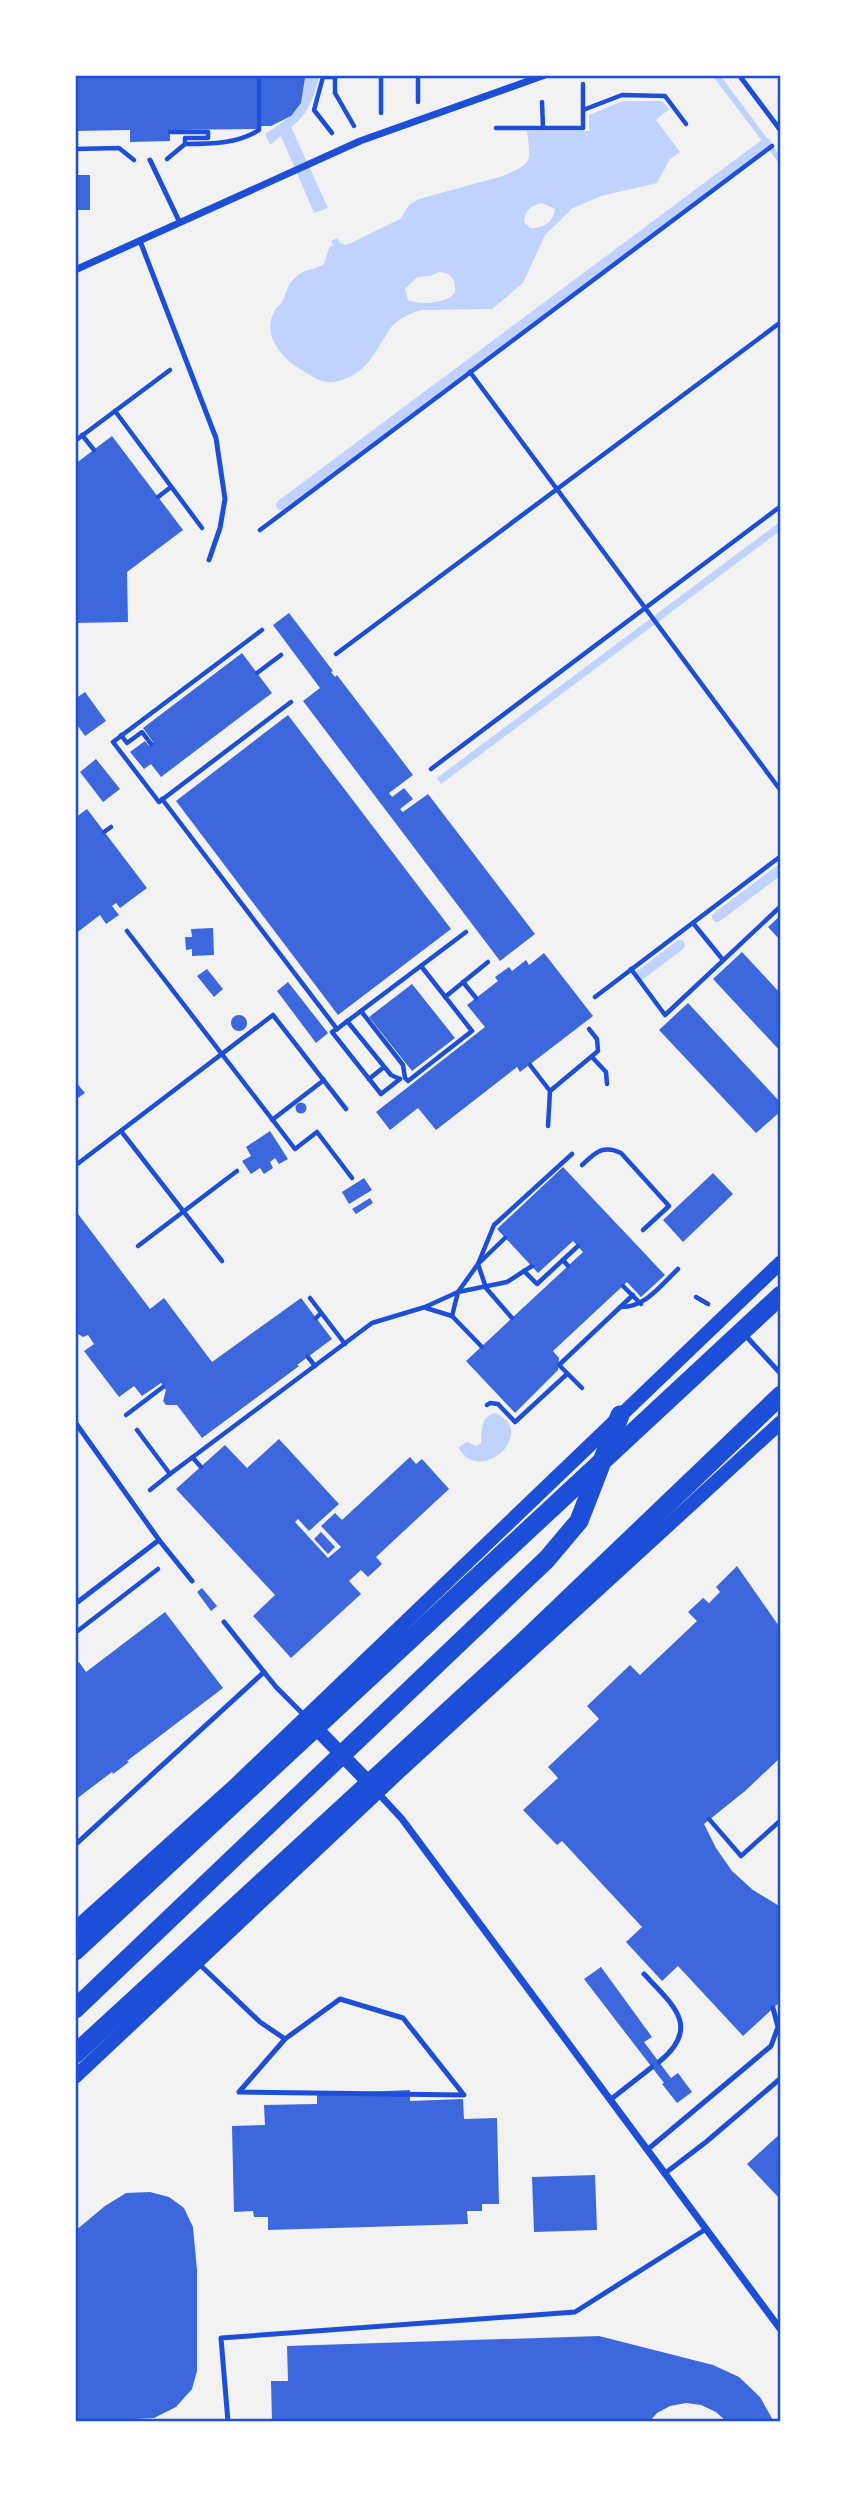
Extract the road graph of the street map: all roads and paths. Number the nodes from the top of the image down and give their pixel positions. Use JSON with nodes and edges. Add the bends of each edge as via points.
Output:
{"nodes":[{"id":1,"x":259,"y":75,"type":"edge"},
{"id":2,"x":381,"y":75,"type":"edge"},
{"id":3,"x":418,"y":75,"type":"edge"},
{"id":4,"x":545,"y":75,"type":"edge"},
{"id":5,"x":739,"y":75,"type":"edge"},
{"id":6,"x":335,"y":76,"type":"edge"},
{"id":7,"x":583,"y":84,"type":"dead end"},
{"id":8,"x":542,"y":102,"type":"dead end"},
{"id":9,"x":418,"y":103,"type":"dead end"},
{"id":10,"x":583,"y":110,"type":"junction"},
{"id":11,"x":381,"y":115,"type":"dead end"},
{"id":12,"x":686,"y":124,"type":"dead end"},
{"id":13,"x":496,"y":128,"type":"dead end"},
{"id":14,"x":543,"y":128,"type":"junction"},
{"id":15,"x":781,"y":131,"type":"edge"},
{"id":16,"x":170,"y":132,"type":"dead end"},
{"id":17,"x":333,"y":135,"type":"dead end"},
{"id":18,"x":185,"y":138,"type":"dead end"},
{"id":19,"x":781,"y":140,"type":"edge"},
{"id":20,"x":360,"y":141,"type":"junction"},
{"id":21,"x":185,"y":144,"type":"dead end"},
{"id":22,"x":150,"y":160,"type":"dead end"},
{"id":23,"x":180,"y":223,"type":"junction"},
{"id":24,"x":140,"y":241,"type":"junction"},
{"id":25,"x":75,"y":270,"type":"edge"},
{"id":26,"x":781,"y":322,"type":"edge"},
{"id":27,"x":185,"y":359,"type":"junction"},
{"id":28,"x":470,"y":372,"type":"junction"},
{"id":29,"x":115,"y":411,"type":"junction"},
{"id":30,"x":82,"y":435,"type":"junction"},
{"id":31,"x":75,"y":441,"type":"edge"},
{"id":32,"x":94,"y":450,"type":"dead end"},
{"id":33,"x":171,"y":486,"type":"junction"},
{"id":34,"x":557,"y":489,"type":"junction"},
{"id":35,"x":158,"y":497,"type":"dead end"},
{"id":36,"x":781,"y":506,"type":"edge"},
{"id":37,"x":260,"y":530,"type":"dead end"},
{"id":38,"x":209,"y":537,"type":"dead end"},
{"id":39,"x":209,"y":560,"type":"dead end"},
{"id":40,"x":645,"y":608,"type":"junction"},
{"id":41,"x":262,"y":630,"type":"dead end"},
{"id":42,"x":335,"y":654,"type":"dead end"},
{"id":43,"x":281,"y":655,"type":"dead end"},
{"id":44,"x":257,"y":673,"type":"dead end"},
{"id":45,"x":291,"y":702,"type":"dead end"},
{"id":46,"x":121,"y":735,"type":"junction"},
{"id":47,"x":151,"y":744,"type":"dead end"},
{"id":48,"x":432,"y":769,"type":"dead end"},
{"id":49,"x":781,"y":791,"type":"edge"},
{"id":50,"x":162,"y":799,"type":"junction"},
{"id":51,"x":111,"y":827,"type":"dead end"},
{"id":52,"x":104,"y":832,"type":"dead end"},
{"id":53,"x":781,"y":856,"type":"edge"},
{"id":54,"x":781,"y":906,"type":"edge"},
{"id":55,"x":692,"y":923,"type":"junction"},
{"id":56,"x":127,"y":931,"type":"dead end"},
{"id":57,"x":466,"y":932,"type":"dead end"},
{"id":58,"x":723,"y":960,"type":"junction"},
{"id":59,"x":488,"y":962,"type":"dead end"},
{"id":60,"x":421,"y":966,"type":"junction"},
{"id":61,"x":631,"y":969,"type":"junction"},
{"id":62,"x":463,"y":982,"type":"junction"},
{"id":63,"x":445,"y":997,"type":"junction"},
{"id":64,"x":595,"y":997,"type":"dead end"},
{"id":65,"x":476,"y":998,"type":"dead end"},
{"id":66,"x":361,"y":1011,"type":"junction"},
{"id":67,"x":347,"y":1021,"type":"junction"},
{"id":68,"x":337,"y":1029,"type":"junction"},
{"id":69,"x":589,"y":1029,"type":"dead end"},
{"id":70,"x":222,"y":1054,"type":"junction"},
{"id":71,"x":592,"y":1057,"type":"junction"},
{"id":72,"x":530,"y":1065,"type":"dead end"},
{"id":73,"x":384,"y":1067,"type":"junction"},
{"id":74,"x":369,"y":1079,"type":"junction"},
{"id":75,"x":402,"y":1079,"type":"junction"},
{"id":76,"x":324,"y":1080,"type":"junction"},
{"id":77,"x":607,"y":1084,"type":"dead end"},
{"id":78,"x":550,"y":1091,"type":"junction"},
{"id":79,"x":346,"y":1109,"type":"dead end"},
{"id":80,"x":272,"y":1120,"type":"junction"},
{"id":81,"x":548,"y":1126,"type":"dead end"},
{"id":82,"x":121,"y":1131,"type":"junction"},
{"id":83,"x":572,"y":1154,"type":"dead end"},
{"id":84,"x":76,"y":1165,"type":"edge"},
{"id":85,"x":582,"y":1165,"type":"dead end"},
{"id":86,"x":237,"y":1171,"type":"dead end"},
{"id":87,"x":352,"y":1178,"type":"dead end"},
{"id":88,"x":184,"y":1211,"type":"junction"},
{"id":89,"x":643,"y":1230,"type":"dead end"},
{"id":90,"x":505,"y":1238,"type":"dead end"},
{"id":91,"x":138,"y":1246,"type":"dead end"},
{"id":92,"x":578,"y":1247,"type":"dead end"},
{"id":93,"x":563,"y":1260,"type":"junction"},
{"id":94,"x":222,"y":1261,"type":"dead end"},
{"id":95,"x":781,"y":1262,"type":"edge"},
{"id":96,"x":478,"y":1264,"type":"junction"},
{"id":97,"x":532,"y":1266,"type":"dead end"},
{"id":98,"x":568,"y":1266,"type":"dead end"},
{"id":99,"x":678,"y":1269,"type":"dead end"},
{"id":100,"x":524,"y":1271,"type":"junction"},
{"id":101,"x":623,"y":1286,"type":"dead end"},
{"id":102,"x":486,"y":1288,"type":"junction"},
{"id":103,"x":458,"y":1292,"type":"junction"},
{"id":104,"x":781,"y":1295,"type":"edge"},
{"id":105,"x":633,"y":1296,"type":"junction"},
{"id":106,"x":310,"y":1298,"type":"dead end"},
{"id":107,"x":641,"y":1304,"type":"junction"},
{"id":108,"x":425,"y":1307,"type":"junction"},
{"id":109,"x":620,"y":1307,"type":"junction"},
{"id":110,"x":321,"y":1313,"type":"junction"},
{"id":111,"x":726,"y":1315,"type":"junction"},
{"id":112,"x":452,"y":1316,"type":"junction"},
{"id":113,"x":316,"y":1318,"type":"dead end"},
{"id":114,"x":512,"y":1318,"type":"dead end"},
{"id":115,"x":345,"y":1344,"type":"junction"},
{"id":116,"x":482,"y":1347,"type":"dead end"},
{"id":117,"x":308,"y":1357,"type":"dead end"},
{"id":118,"x":315,"y":1366,"type":"junction"},
{"id":119,"x":567,"y":1374,"type":"junction"},
{"id":120,"x":781,"y":1374,"type":"edge"},
{"id":121,"x":163,"y":1387,"type":"dead end"},
{"id":122,"x":582,"y":1388,"type":"dead end"},
{"id":123,"x":781,"y":1395,"type":"edge"},
{"id":124,"x":486,"y":1405,"type":"dead end"},
{"id":125,"x":126,"y":1415,"type":"dead end"},
{"id":126,"x":620,"y":1415,"type":"junction"},
{"id":127,"x":75,"y":1422,"type":"edge"},
{"id":128,"x":781,"y":1422,"type":"edge"},
{"id":129,"x":138,"y":1430,"type":"dead end"},
{"id":130,"x":193,"y":1458,"type":"junction"},
{"id":131,"x":201,"y":1467,"type":"dead end"},
{"id":132,"x":170,"y":1474,"type":"junction"},
{"id":133,"x":150,"y":1490,"type":"dead end"},
{"id":134,"x":159,"y":1540,"type":"junction"},
{"id":135,"x":173,"y":1557,"type":"junction"},
{"id":136,"x":192,"y":1581,"type":"dead end"},
{"id":137,"x":75,"y":1604,"type":"edge"},
{"id":138,"x":224,"y":1622,"type":"dead end"},
{"id":139,"x":75,"y":1633,"type":"edge"},
{"id":140,"x":264,"y":1672,"type":"junction"},
{"id":141,"x":306,"y":1717,"type":"junction"},
{"id":142,"x":342,"y":1754,"type":"junction"},
{"id":143,"x":378,"y":1793,"type":"junction"},
{"id":144,"x":709,"y":1819,"type":"dead end"},
{"id":145,"x":781,"y":1820,"type":"edge"},
{"id":146,"x":75,"y":1845,"type":"edge"},
{"id":147,"x":75,"y":1929,"type":"edge"},
{"id":148,"x":75,"y":1951,"type":"edge"},
{"id":149,"x":197,"y":1962,"type":"junction"},
{"id":150,"x":644,"y":1974,"type":"dead end"},
{"id":151,"x":774,"y":2008,"type":"dead end"},
{"id":152,"x":75,"y":2009,"type":"edge"},
{"id":153,"x":285,"y":2039,"type":"junction"},
{"id":154,"x":75,"y":2054,"type":"edge"},
{"id":155,"x":659,"y":2062,"type":"dead end"},
{"id":156,"x":652,"y":2067,"type":"dead end"},
{"id":157,"x":75,"y":2077,"type":"edge"},
{"id":158,"x":781,"y":2078,"type":"edge"},
{"id":159,"x":610,"y":2100,"type":"junction"},
{"id":160,"x":647,"y":2150,"type":"junction"},
{"id":161,"x":664,"y":2174,"type":"junction"},
{"id":162,"x":706,"y":2229,"type":"junction"},
{"id":163,"x":781,"y":2329,"type":"edge"},
{"id":164,"x":228,"y":2422,"type":"edge"}],
"edges":[{"from":1,"to":21,"type":"path","via":[[259,130],[217,144]]},
{"from":2,"to":11,"type":"path"},
{"from":3,"to":9,"type":"path"},
{"from":4,"to":20,"type":"street"},
{"from":5,"to":15,"type":"lane"},
{"from":6,"to":17,"type":"path","via":[[323,77],[314,110]]},
{"from":6,"to":20,"type":"path","via":[[335,93]]},
{"from":7,"to":10,"type":"path"},
{"from":8,"to":14,"type":"path"},
{"from":10,"to":12,"type":"path","via":[[622,95],[665,96]]},
{"from":10,"to":14,"type":"path","via":[[583,128]]},
{"from":13,"to":14,"type":"path"},
{"from":16,"to":18,"type":"path","via":[[208,132],[208,138]]},
{"from":19,"to":28,"type":"path"},
{"from":20,"to":23,"type":"street"},
{"from":22,"to":23,"type":"lane"},
{"from":23,"to":24,"type":"street"},
{"from":24,"to":25,"type":"street"},
{"from":24,"to":27,"type":"lane"},
{"from":26,"to":34,"type":"path"},
{"from":27,"to":29,"type":"path"},
{"from":27,"to":39,"type":"lane","via":[[216,438],[225,499]]},
{"from":28,"to":34,"type":"path"},
{"from":28,"to":37,"type":"path"},
{"from":29,"to":30,"type":"path"},
{"from":29,"to":33,"type":"path"},
{"from":30,"to":31,"type":"path"},
{"from":30,"to":32,"type":"path"},
{"from":33,"to":35,"type":"path"},
{"from":33,"to":38,"type":"path"},
{"from":34,"to":40,"type":"path"},
{"from":34,"to":42,"type":"path"},
{"from":36,"to":40,"type":"path"},
{"from":40,"to":48,"type":"path"},
{"from":40,"to":49,"type":"path"},
{"from":41,"to":46,"type":"path"},
{"from":43,"to":44,"type":"path"},
{"from":45,"to":50,"type":"path"},
{"from":46,"to":47,"type":"path","via":[[127,743],[142,732]]},
{"from":46,"to":50,"type":"path","via":[[113,742],[159,802]]},
{"from":50,"to":68,"type":"path"},
{"from":51,"to":52,"type":"path"},
{"from":53,"to":55,"type":"path"},
{"from":54,"to":58,"type":"path"},
{"from":55,"to":58,"type":"path"},
{"from":55,"to":61,"type":"path"},
{"from":56,"to":70,"type":"path"},
{"from":57,"to":60,"type":"path"},
{"from":58,"to":61,"type":"path","via":[[665,1015]]},
{"from":59,"to":62,"type":"path"},
{"from":60,"to":63,"type":"path"},
{"from":60,"to":66,"type":"path"},
{"from":61,"to":64,"type":"path"},
{"from":62,"to":63,"type":"path"},
{"from":62,"to":65,"type":"path"},
{"from":63,"to":75,"type":"path","via":[[472,1031],[408,1081]]},
{"from":66,"to":67,"type":"path"},
{"from":66,"to":75,"type":"path","via":[[403,1065]]},
{"from":67,"to":68,"type":"path"},
{"from":67,"to":73,"type":"path"},
{"from":68,"to":74,"type":"path","via":[[332,1032]]},
{"from":69,"to":71,"type":"path","via":[[598,1045]]},
{"from":70,"to":76,"type":"path","via":[[273,1015]]},
{"from":70,"to":80,"type":"path"},
{"from":70,"to":82,"type":"path"},
{"from":71,"to":77,"type":"path","via":[[606,1073]]},
{"from":71,"to":78,"type":"path"},
{"from":72,"to":78,"type":"path"},
{"from":73,"to":74,"type":"path"},
{"from":73,"to":75,"type":"path"},
{"from":74,"to":75,"type":"path","via":[[381,1094]]},
{"from":76,"to":79,"type":"path"},
{"from":76,"to":80,"type":"path"},
{"from":78,"to":81,"type":"path"},
{"from":80,"to":87,"type":"path","via":[[295,1149],[317,1132]]},
{"from":82,"to":84,"type":"path"},
{"from":82,"to":88,"type":"path"},
{"from":83,"to":96,"type":"path","via":[[494,1225]]},
{"from":85,"to":89,"type":"path","via":[[601,1149],[621,1153],[669,1206]]},
{"from":86,"to":88,"type":"path"},
{"from":88,"to":91,"type":"path"},
{"from":88,"to":94,"type":"path"},
{"from":90,"to":96,"type":"path"},
{"from":92,"to":93,"type":"path"},
{"from":93,"to":98,"type":"path"},
{"from":93,"to":100,"type":"path","via":[[537,1284]]},
{"from":95,"to":111,"type":"main road"},
{"from":96,"to":102,"type":"path"},
{"from":96,"to":103,"type":"path"},
{"from":97,"to":100,"type":"path"},
{"from":99,"to":107,"type":"path"},
{"from":100,"to":102,"type":"path"},
{"from":101,"to":105,"type":"path"},
{"from":102,"to":103,"type":"path"},
{"from":102,"to":114,"type":"path"},
{"from":103,"to":108,"type":"path"},
{"from":103,"to":112,"type":"path"},
{"from":104,"to":148,"type":"highway"},
{"from":105,"to":107,"type":"path"},
{"from":105,"to":109,"type":"path"},
{"from":106,"to":110,"type":"path"},
{"from":107,"to":109,"type":"path"},
{"from":108,"to":112,"type":"path"},
{"from":108,"to":115,"type":"path","via":[[372,1323]]},
{"from":109,"to":119,"type":"path","via":[[559,1365]]},
{"from":110,"to":113,"type":"path"},
{"from":110,"to":115,"type":"path"},
{"from":111,"to":120,"type":"lane"},
{"from":111,"to":126,"type":"main road"},
{"from":112,"to":116,"type":"path"},
{"from":115,"to":118,"type":"path"},
{"from":117,"to":118,"type":"path"},
{"from":118,"to":130,"type":"path"},
{"from":119,"to":122,"type":"path"},
{"from":119,"to":124,"type":"path","via":[[515,1422],[498,1404]]},
{"from":121,"to":125,"type":"path"},
{"from":123,"to":154,"type":"highway","via":[[521,1644]]},
{"from":126,"to":141,"type":"main road"},
{"from":126,"to":142,"type":"highway","via":[[579,1521],[547,1559]]},
{"from":127,"to":134,"type":"lane"},
{"from":128,"to":143,"type":"main road"},
{"from":129,"to":132,"type":"path"},
{"from":130,"to":131,"type":"path"},
{"from":130,"to":132,"type":"path"},
{"from":132,"to":133,"type":"path"},
{"from":134,"to":135,"type":"lane"},
{"from":134,"to":137,"type":"lane"},
{"from":135,"to":136,"type":"lane"},
{"from":135,"to":139,"type":"path"},
{"from":138,"to":140,"type":"lane"},
{"from":140,"to":141,"type":"lane"},
{"from":140,"to":146,"type":"lane"},
{"from":141,"to":142,"type":"main road"},
{"from":141,"to":147,"type":"main road"},
{"from":142,"to":143,"type":"main road"},
{"from":142,"to":152,"type":"highway"},
{"from":143,"to":149,"type":"main road"},
{"from":143,"to":159,"type":"street"},
{"from":144,"to":145,"type":"path","via":[[741,1856]]},
{"from":149,"to":153,"type":"lane","via":[[260,2022]]},
{"from":149,"to":157,"type":"main road"},
{"from":150,"to":155,"type":"lane","via":[[675,2008],[682,2026],[677,2046]]},
{"from":151,"to":160,"type":"lane","via":[[778,2027],[771,2046]]},
{"from":153,"to":153,"type":"lane","via":[[239,2092],[464,2095],[403,2018],[340,1999]]},
{"from":156,"to":159,"type":"lane"},
{"from":158,"to":161,"type":"lane"},
{"from":159,"to":160,"type":"street"},
{"from":160,"to":161,"type":"street"},
{"from":161,"to":162,"type":"street"},
{"from":162,"to":163,"type":"street"},
{"from":162,"to":164,"type":"lane","via":[[575,2312],[221,2338]]}]}
